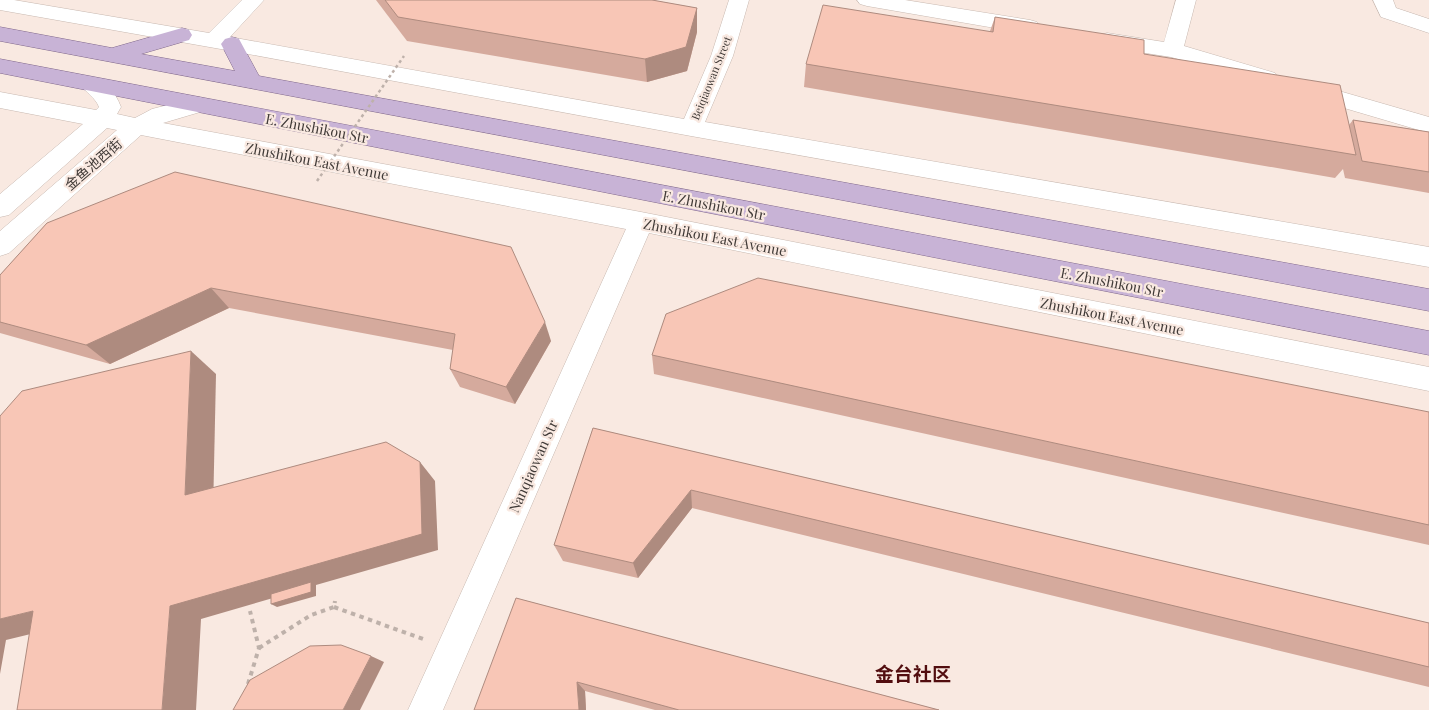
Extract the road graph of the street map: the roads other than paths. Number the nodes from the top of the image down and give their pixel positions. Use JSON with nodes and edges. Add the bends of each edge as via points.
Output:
{"nodes":[{"id":1,"x":254,"y":0,"type":"edge"},
{"id":2,"x":739,"y":0,"type":"edge"},
{"id":3,"x":867,"y":0,"type":"edge"},
{"id":4,"x":1186,"y":0,"type":"edge"},
{"id":5,"x":1384,"y":0,"type":"edge"},
{"id":6,"x":0,"y":4,"type":"edge"},
{"id":7,"x":1429,"y":26,"type":"edge"},
{"id":8,"x":1051,"y":31,"type":"edge"},
{"id":9,"x":0,"y":34,"type":"edge"},
{"id":10,"x":182,"y":35,"type":"junction"},
{"id":11,"x":1090,"y":37,"type":"edge"},
{"id":12,"x":223,"y":42,"type":"junction"},
{"id":13,"x":1172,"y":50,"type":"junction"},
{"id":14,"x":111,"y":56,"type":"junction"},
{"id":15,"x":0,"y":66,"type":"edge"},
{"id":16,"x":251,"y":82,"type":"junction"},
{"id":17,"x":91,"y":84,"type":"junction"},
{"id":18,"x":0,"y":100,"type":"edge"},
{"id":19,"x":199,"y":105,"type":"junction"},
{"id":20,"x":102,"y":120,"type":"junction"},
{"id":21,"x":1429,"y":125,"type":"edge"},
{"id":22,"x":135,"y":127,"type":"junction"},
{"id":23,"x":691,"y":128,"type":"junction"},
{"id":24,"x":0,"y":208,"type":"edge"},
{"id":25,"x":641,"y":222,"type":"junction"},
{"id":26,"x":0,"y":246,"type":"edge"},
{"id":27,"x":1429,"y":257,"type":"edge"},
{"id":28,"x":1429,"y":300,"type":"edge"},
{"id":29,"x":1429,"y":344,"type":"edge"},
{"id":30,"x":1429,"y":379,"type":"edge"},
{"id":31,"x":425,"y":710,"type":"edge"}],
"edges":[{"from":1,"to":12,"type":"street"},
{"from":2,"to":23,"type":"street","name":"Beiqiaowan Street","via":[[722,56]]},
{"from":3,"to":8,"type":"street"},
{"from":4,"to":13,"type":"street"},
{"from":5,"to":7,"type":"street","via":[[1388,12]]},
{"from":6,"to":10,"type":"street"},
{"from":9,"to":14,"type":"main road"},
{"from":10,"to":12,"type":"street"},
{"from":10,"to":14,"type":"main road"},
{"from":11,"to":13,"type":"street"},
{"from":12,"to":16,"type":"main road"},
{"from":12,"to":23,"type":"street"},
{"from":13,"to":21,"type":"street"},
{"from":14,"to":16,"type":"main road"},
{"from":15,"to":17,"type":"main road","name":"E. Zhushikou Str"},
{"from":16,"to":28,"type":"main road"},
{"from":17,"to":19,"type":"main road","name":"E. Zhushikou Str"},
{"from":17,"to":20,"type":"street","name":"金鱼池西街","via":[[105,94],[110,107]]},
{"from":18,"to":20,"type":"street","name":"Zhushikou East Avenue"},
{"from":19,"to":22,"type":"street","name":"金鱼池西街","via":[[160,115]]},
{"from":19,"to":29,"type":"main road","name":"E. Zhushikou Str"},
{"from":20,"to":22,"type":"street","name":"Zhushikou East Avenue"},
{"from":20,"to":24,"type":"street","name":"金鱼池西街"},
{"from":22,"to":25,"type":"street","name":"Zhushikou East Avenue"},
{"from":22,"to":26,"type":"street","name":"金鱼池西街"},
{"from":23,"to":27,"type":"street"},
{"from":25,"to":30,"type":"street","name":"Zhushikou East Avenue"},
{"from":25,"to":31,"type":"street","name":"Nanqiaowan Str"}]}
